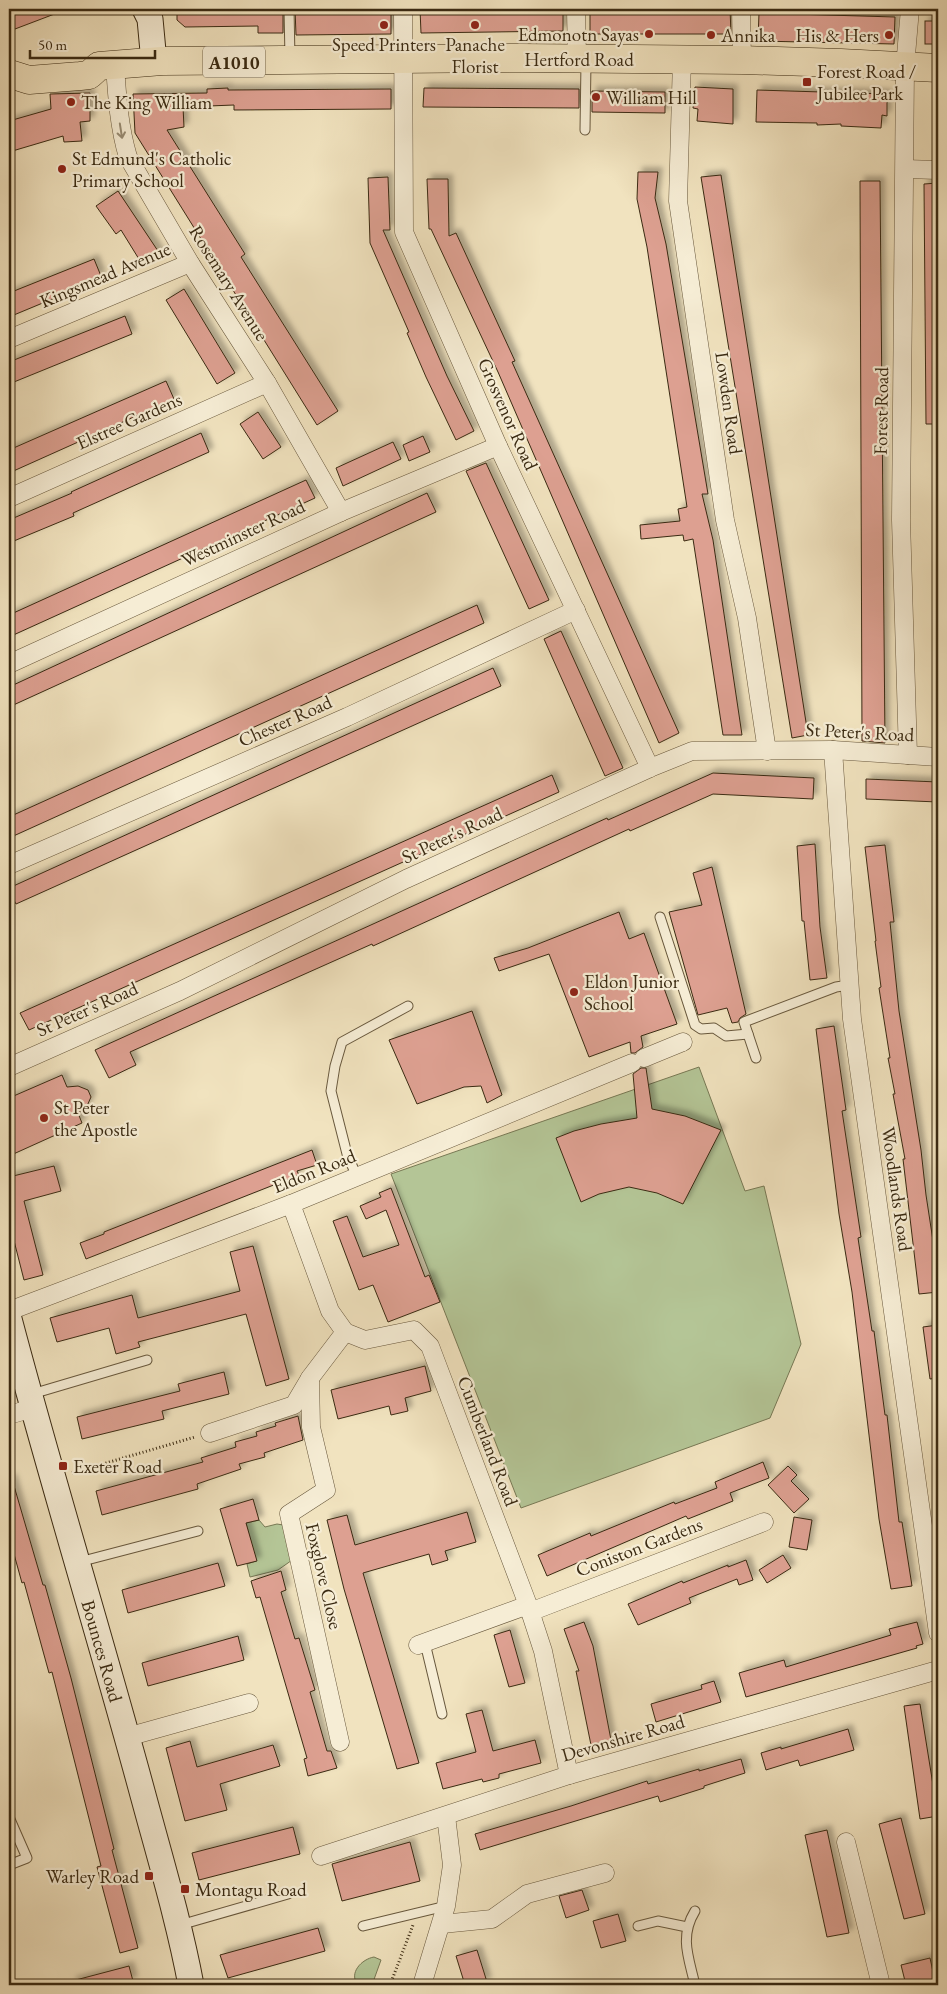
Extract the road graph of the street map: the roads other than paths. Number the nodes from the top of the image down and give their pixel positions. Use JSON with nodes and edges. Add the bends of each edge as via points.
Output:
{"nodes":[{"id":1,"x":145,"y":9,"type":"edge"},
{"id":2,"x":289,"y":9,"type":"edge"},
{"id":3,"x":403,"y":9,"type":"edge"},
{"id":4,"x":576,"y":9,"type":"edge"},
{"id":5,"x":741,"y":9,"type":"edge"},
{"id":6,"x":910,"y":9,"type":"edge"},
{"id":7,"x":582,"y":59,"type":"junction"},
{"id":8,"x":682,"y":59,"type":"junction"},
{"id":9,"x":403,"y":60,"type":"junction"},
{"id":10,"x":742,"y":60,"type":"junction"},
{"id":11,"x":290,"y":61,"type":"junction"},
{"id":12,"x":154,"y":62,"type":"junction"},
{"id":13,"x":107,"y":65,"type":"junction"},
{"id":14,"x":905,"y":67,"type":"junction"},
{"id":15,"x":938,"y":68,"type":"edge"},
{"id":16,"x":9,"y":74,"type":"edge"},
{"id":17,"x":585,"y":130,"type":"dead end"},
{"id":18,"x":905,"y":169,"type":"junction"},
{"id":19,"x":938,"y":170,"type":"edge"},
{"id":20,"x":190,"y":263,"type":"junction"},
{"id":21,"x":9,"y":339,"type":"edge"},
{"id":22,"x":267,"y":383,"type":"junction"},
{"id":23,"x":498,"y":446,"type":"junction"},
{"id":24,"x":9,"y":498,"type":"edge"},
{"id":25,"x":341,"y":512,"type":"junction"},
{"id":26,"x":576,"y":610,"type":"junction"},
{"id":27,"x":9,"y":664,"type":"edge"},
{"id":28,"x":833,"y":750,"type":"junction"},
{"id":29,"x":768,"y":751,"type":"junction"},
{"id":30,"x":908,"y":755,"type":"junction"},
{"id":31,"x":938,"y":757,"type":"edge"},
{"id":32,"x":650,"y":768,"type":"junction"},
{"id":33,"x":9,"y":865,"type":"edge"},
{"id":34,"x":660,"y":917,"type":"dead end"},
{"id":35,"x":849,"y":985,"type":"junction"},
{"id":36,"x":408,"y":1006,"type":"dead end"},
{"id":37,"x":748,"y":1034,"type":"junction"},
{"id":38,"x":683,"y":1042,"type":"dead end"},
{"id":39,"x":756,"y":1058,"type":"dead end"},
{"id":40,"x":9,"y":1067,"type":"edge"},
{"id":41,"x":357,"y":1176,"type":"junction"},
{"id":42,"x":291,"y":1204,"type":"junction"},
{"id":43,"x":9,"y":1311,"type":"edge"},
{"id":44,"x":9,"y":1319,"type":"edge"},
{"id":45,"x":345,"y":1332,"type":"junction"},
{"id":46,"x":147,"y":1360,"type":"dead end"},
{"id":47,"x":310,"y":1378,"type":"junction"},
{"id":48,"x":31,"y":1401,"type":"junction"},
{"id":49,"x":9,"y":1415,"type":"edge"},
{"id":50,"x":210,"y":1432,"type":"road end"},
{"id":51,"x":764,"y":1522,"type":"dead end"},
{"id":52,"x":198,"y":1531,"type":"dead end"},
{"id":53,"x":76,"y":1563,"type":"junction"},
{"id":54,"x":529,"y":1608,"type":"junction"},
{"id":55,"x":938,"y":1633,"type":"edge"},
{"id":56,"x":421,"y":1644,"type":"joint"},
{"id":57,"x":938,"y":1670,"type":"edge"},
{"id":58,"x":250,"y":1703,"type":"dead end"},
{"id":59,"x":442,"y":1714,"type":"dead end"},
{"id":60,"x":127,"y":1736,"type":"junction"},
{"id":61,"x":340,"y":1742,"type":"dead end"},
{"id":62,"x":569,"y":1775,"type":"junction"},
{"id":63,"x":446,"y":1816,"type":"junction"},
{"id":64,"x":9,"y":1817,"type":"edge"},
{"id":65,"x":846,"y":1842,"type":"dead end"},
{"id":66,"x":321,"y":1856,"type":"dead end"},
{"id":67,"x":9,"y":1866,"type":"edge"},
{"id":68,"x":605,"y":1873,"type":"dead end"},
{"id":69,"x":288,"y":1894,"type":"dead end"},
{"id":70,"x":446,"y":1906,"type":"junction"},
{"id":71,"x":695,"y":1911,"type":"dead end"},
{"id":72,"x":442,"y":1924,"type":"junction"},
{"id":73,"x":178,"y":1926,"type":"junction"},
{"id":74,"x":363,"y":1926,"type":"dead end"},
{"id":75,"x":638,"y":1926,"type":"dead end"},
{"id":76,"x":687,"y":1927,"type":"junction"},
{"id":77,"x":191,"y":1985,"type":"edge"},
{"id":78,"x":423,"y":1985,"type":"edge"},
{"id":79,"x":695,"y":1985,"type":"edge"},
{"id":80,"x":881,"y":1985,"type":"edge"}],
"edges":[{"from":1,"to":12,"type":"street","via":[[150,20]]},
{"from":2,"to":11,"type":"lane"},
{"from":3,"to":9,"type":"street","name":"Grosvenor Road"},
{"from":4,"to":7,"type":"street"},
{"from":5,"to":10,"type":"street"},
{"from":6,"to":14,"type":"street","name":"Forest Road"},
{"from":7,"to":8,"type":"main road","name":"Hertford Road","number":"A1010"},
{"from":7,"to":9,"type":"main road","name":"Hertford Road","number":"A1010"},
{"from":7,"to":17,"type":"lane"},
{"from":8,"to":10,"type":"main road","name":"Hertford Road","number":"A1010"},
{"from":8,"to":29,"type":"street","name":"Lowden Road","via":[[678,201],[725,520],[747,618]]},
{"from":9,"to":11,"type":"main road","name":"Hertford Road","number":"A1010"},
{"from":9,"to":23,"type":"street","name":"Grosvenor Road","via":[[404,232]]},
{"from":10,"to":14,"type":"main road","name":"Hertford Road","number":"A1010"},
{"from":11,"to":12,"type":"main road","name":"Hertford Road","number":"A1010"},
{"from":12,"to":13,"type":"main road","name":"Hertford Road","number":"A1010"},
{"from":13,"to":16,"type":"main road","name":"Hertford Road","number":"A1010","via":[[80,76],[29,80]]},
{"from":13,"to":20,"type":"street","name":"Rosemary Avenue","one_way":true,"via":[[128,157]]},
{"from":14,"to":15,"type":"main road","name":"Hertford Road","number":"A1010"},
{"from":14,"to":18,"type":"street","name":"Forest Road"},
{"from":18,"to":19,"type":"street"},
{"from":18,"to":30,"type":"street","name":"Forest Road","via":[[902,520]]},
{"from":20,"to":21,"type":"street","name":"Kingsmead Avenue"},
{"from":20,"to":22,"type":"street","name":"Rosemary Avenue"},
{"from":22,"to":24,"type":"street","name":"Elstree Gardens"},
{"from":22,"to":25,"type":"street","name":"Rosemary Avenue"},
{"from":23,"to":25,"type":"street","name":"Westminster Road"},
{"from":23,"to":26,"type":"street","name":"Grosvenor Road"},
{"from":25,"to":27,"type":"street","name":"Westminster Road"},
{"from":26,"to":32,"type":"street","name":"Grosvenor Road"},
{"from":26,"to":33,"type":"street","name":"Chester Road","via":[[347,717]]},
{"from":28,"to":29,"type":"street","name":"St Peter's Road"},
{"from":28,"to":30,"type":"street","name":"St Peter's Road"},
{"from":28,"to":35,"type":"street","name":"Woodlands Road"},
{"from":29,"to":32,"type":"street","name":"St Peter's Road","via":[[692,751]]},
{"from":30,"to":31,"type":"street","name":"St Peter's Road"},
{"from":32,"to":40,"type":"street","name":"St Peter's Road","via":[[406,879],[180,991]]},
{"from":34,"to":37,"type":"lane","via":[[695,1025],[701,1029],[714,1028],[726,1036]]},
{"from":35,"to":37,"type":"lane","via":[[744,1022]]},
{"from":35,"to":55,"type":"street","name":"Woodlands Road"},
{"from":36,"to":41,"type":"lane","via":[[342,1042],[331,1091],[347,1154]]},
{"from":37,"to":39,"type":"lane"},
{"from":38,"to":41,"type":"street","name":"Eldon Road"},
{"from":41,"to":42,"type":"street","name":"Eldon Road"},
{"from":42,"to":43,"type":"street","name":"Eldon Road"},
{"from":42,"to":45,"type":"street","via":[[330,1311]]},
{"from":44,"to":48,"type":"street","name":"Bounces Road"},
{"from":45,"to":47,"type":"street"},
{"from":45,"to":54,"type":"street","name":"Cumberland Road","via":[[365,1340],[414,1330],[430,1346]]},
{"from":46,"to":48,"type":"lane"},
{"from":47,"to":50,"type":"street","via":[[294,1405]]},
{"from":47,"to":61,"type":"street","name":"Foxglove Close","via":[[312,1427],[326,1490],[288,1514]]},
{"from":48,"to":49,"type":"street"},
{"from":48,"to":53,"type":"street","name":"Bounces Road"},
{"from":51,"to":54,"type":"street","name":"Coniston Gardens"},
{"from":52,"to":53,"type":"lane"},
{"from":53,"to":60,"type":"street","name":"Bounces Road"},
{"from":54,"to":56,"type":"street","name":"Coniston Gardens"},
{"from":54,"to":62,"type":"street","name":"Cumberland Road","via":[[543,1651]]},
{"from":56,"to":59,"type":"lane"},
{"from":57,"to":62,"type":"street","name":"Devonshire Road"},
{"from":58,"to":60,"type":"street"},
{"from":60,"to":73,"type":"street","name":"Bounces Road"},
{"from":62,"to":63,"type":"street","name":"Devonshire Road"},
{"from":63,"to":66,"type":"street","name":"Devonshire Road"},
{"from":63,"to":70,"type":"street","via":[[452,1865]]},
{"from":64,"to":67,"type":"lane","via":[[27,1858]]},
{"from":65,"to":80,"type":"street"},
{"from":68,"to":72,"type":"street","via":[[527,1894],[492,1919]]},
{"from":69,"to":73,"type":"lane"},
{"from":70,"to":72,"type":"street"},
{"from":70,"to":74,"type":"lane"},
{"from":71,"to":76,"type":"lane"},
{"from":72,"to":78,"type":"street"},
{"from":73,"to":77,"type":"street","name":"Bounces Road"},
{"from":75,"to":76,"type":"lane","via":[[658,1921]]},
{"from":76,"to":79,"type":"lane","via":[[685,1938]]}]}
